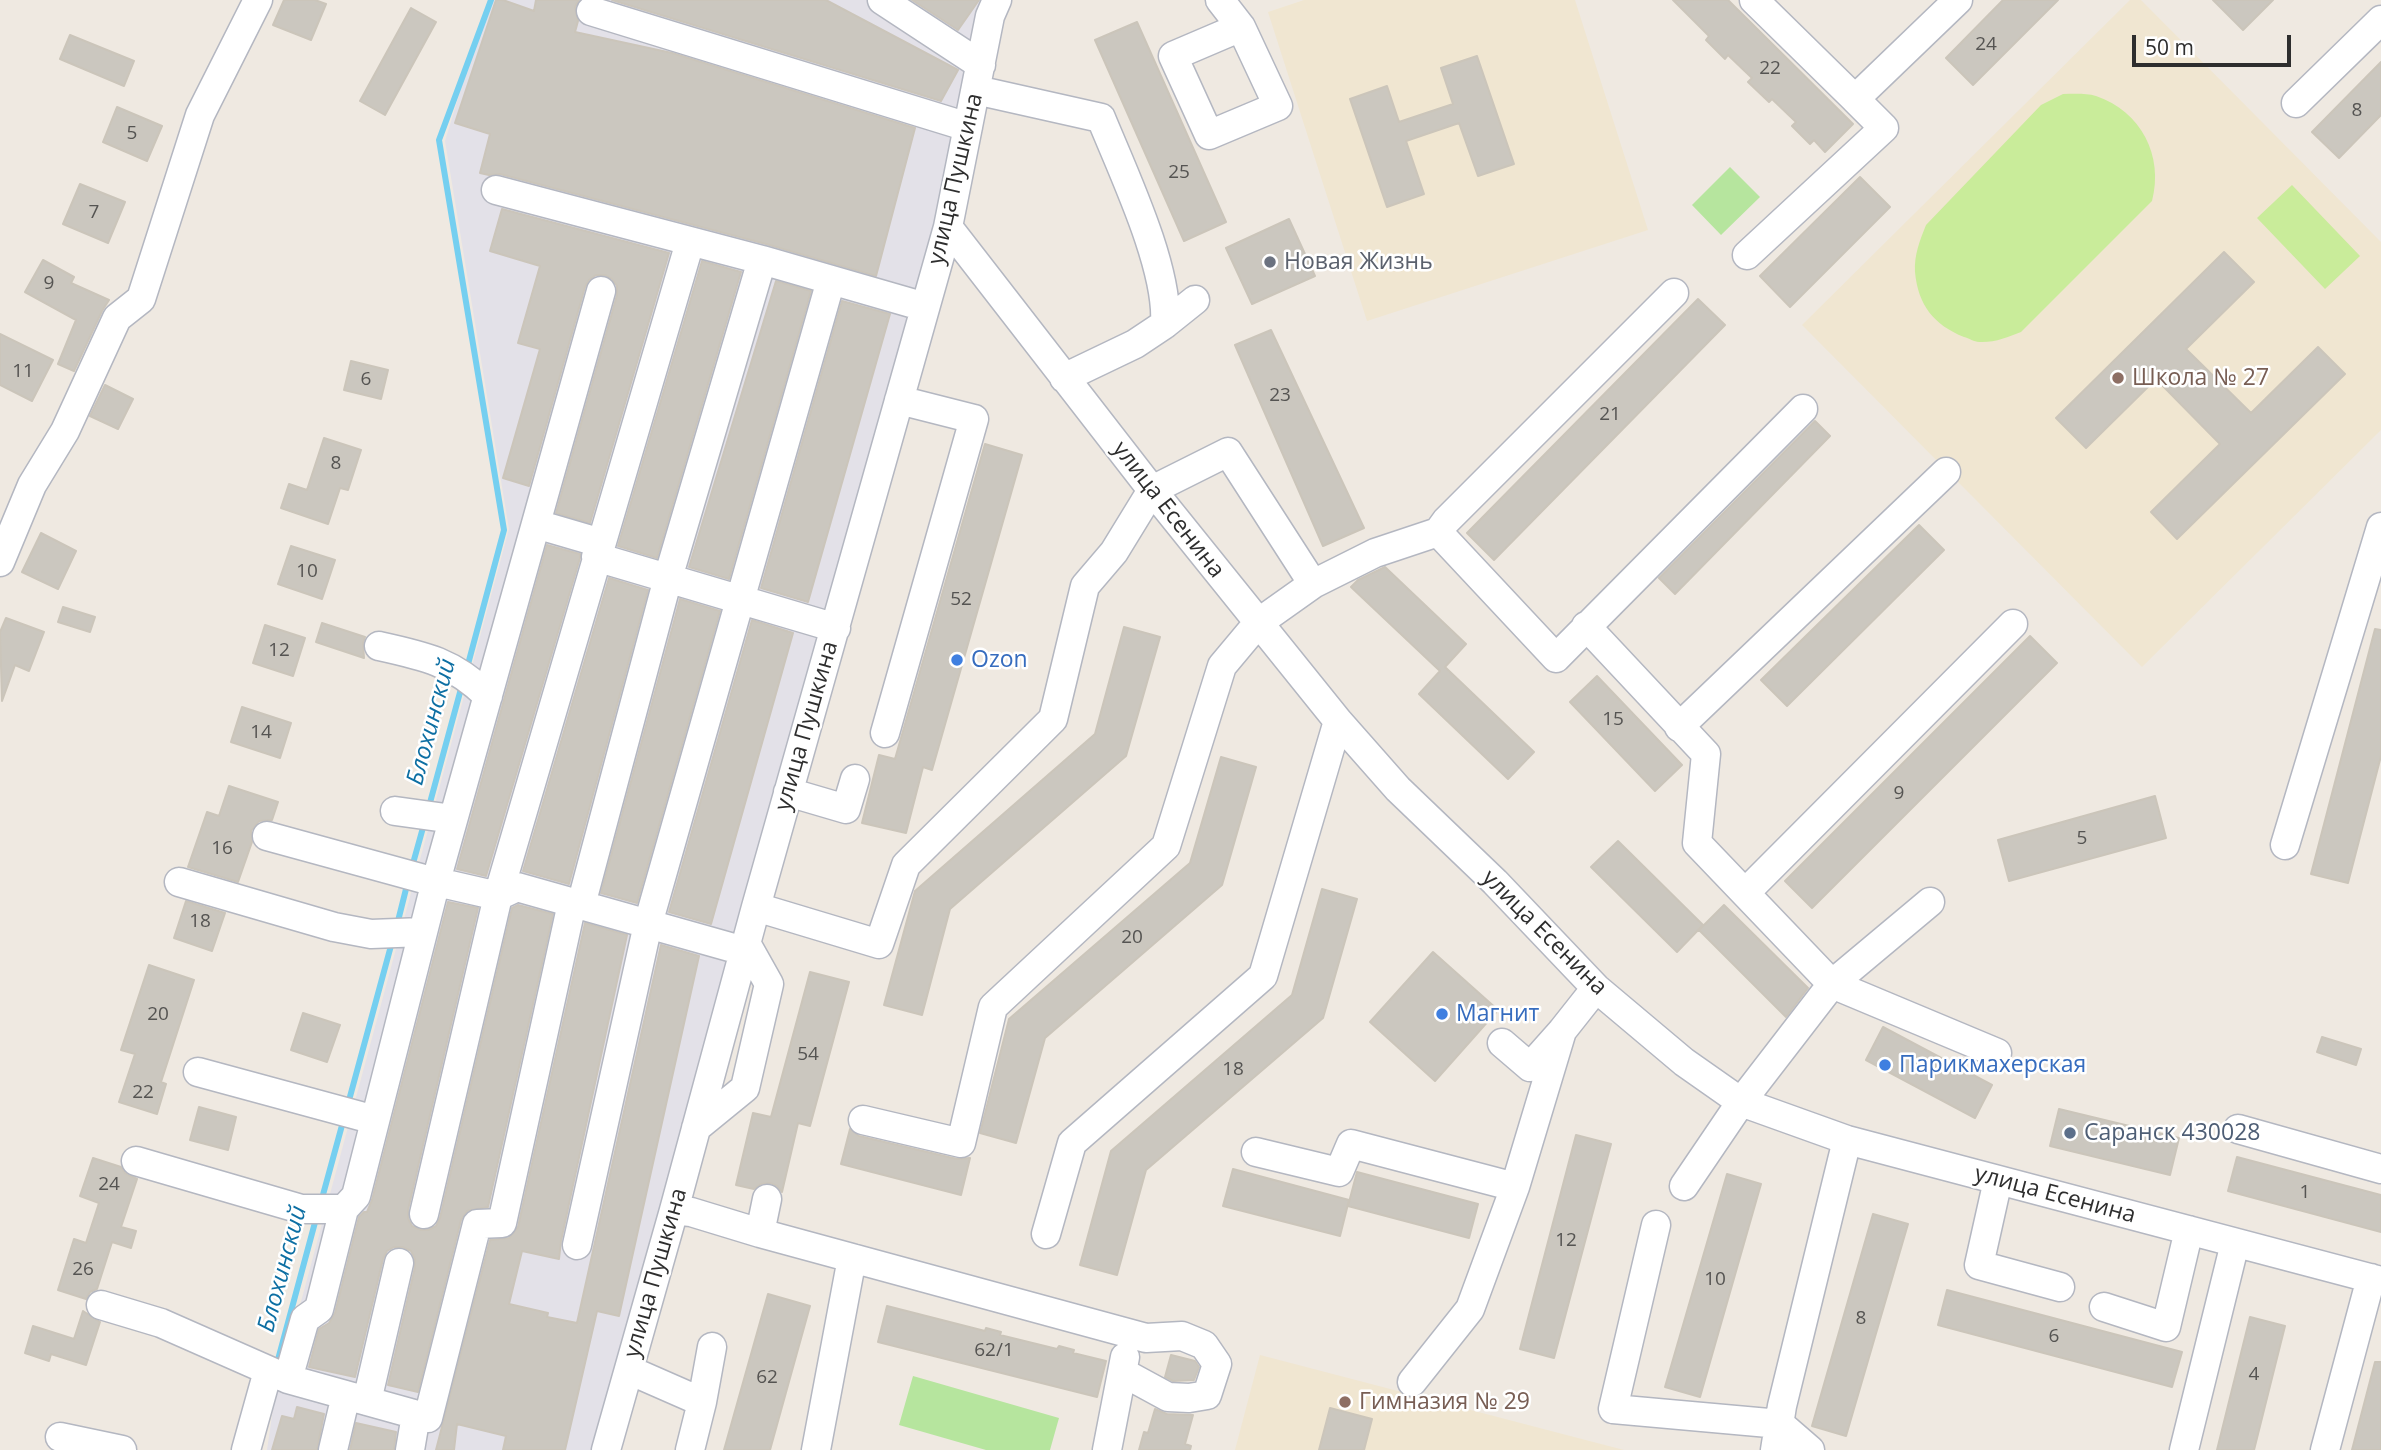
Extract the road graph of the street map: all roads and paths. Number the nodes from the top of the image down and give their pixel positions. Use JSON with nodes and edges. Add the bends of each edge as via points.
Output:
{"nodes":[{"id":1,"x":258,"y":0,"type":"edge"},
{"id":2,"x":882,"y":0,"type":"edge"},
{"id":3,"x":997,"y":0,"type":"edge"},
{"id":4,"x":1220,"y":0,"type":"edge"},
{"id":5,"x":1754,"y":0,"type":"edge"},
{"id":6,"x":1958,"y":0,"type":"edge"},
{"id":7,"x":591,"y":12,"type":"dead end"},
{"id":8,"x":2381,"y":20,"type":"edge"},
{"id":9,"x":1241,"y":27,"type":"dead end"},
{"id":10,"x":978,"y":77,"type":"junction"},
{"id":11,"x":1856,"y":99,"type":"junction"},
{"id":12,"x":2296,"y":103,"type":"dead end"},
{"id":13,"x":968,"y":127,"type":"junction"},
{"id":14,"x":496,"y":190,"type":"dead end"},
{"id":15,"x":948,"y":227,"type":"junction"},
{"id":16,"x":690,"y":242,"type":"junction"},
{"id":17,"x":1747,"y":255,"type":"dead end"},
{"id":18,"x":762,"y":260,"type":"junction"},
{"id":19,"x":831,"y":280,"type":"junction"},
{"id":20,"x":601,"y":291,"type":"dead end"},
{"id":21,"x":1674,"y":293,"type":"dead end"},
{"id":22,"x":1195,"y":300,"type":"dead end"},
{"id":23,"x":925,"y":307,"type":"junction"},
{"id":24,"x":1166,"y":324,"type":"junction"},
{"id":25,"x":1064,"y":378,"type":"junction"},
{"id":26,"x":899,"y":400,"type":"junction"},
{"id":27,"x":1802,"y":409,"type":"dead end"},
{"id":28,"x":1946,"y":472,"type":"dead end"},
{"id":29,"x":1152,"y":490,"type":"junction"},
{"id":30,"x":536,"y":523,"type":"junction"},
{"id":31,"x":2381,"y":527,"type":"edge"},
{"id":32,"x":1438,"y":532,"type":"junction"},
{"id":33,"x":598,"y":550,"type":"junction"},
{"id":34,"x":0,"y":562,"type":"edge"},
{"id":35,"x":668,"y":578,"type":"junction"},
{"id":36,"x":1313,"y":584,"type":"junction"},
{"id":37,"x":741,"y":599,"type":"junction"},
{"id":38,"x":1258,"y":623,"type":"junction"},
{"id":39,"x":2013,"y":624,"type":"dead end"},
{"id":40,"x":1586,"y":626,"type":"junction"},
{"id":41,"x":836,"y":628,"type":"junction"},
{"id":42,"x":379,"y":646,"type":"dead end"},
{"id":43,"x":482,"y":691,"type":"junction"},
{"id":44,"x":1338,"y":721,"type":"junction"},
{"id":45,"x":1679,"y":727,"type":"junction"},
{"id":46,"x":886,"y":733,"type":"dead end"},
{"id":47,"x":855,"y":779,"type":"dead end"},
{"id":48,"x":788,"y":793,"type":"junction"},
{"id":49,"x":404,"y":813,"type":"dead end"},
{"id":50,"x":447,"y":819,"type":"junction"},
{"id":51,"x":267,"y":836,"type":"dead end"},
{"id":52,"x":2285,"y":845,"type":"dead end"},
{"id":53,"x":430,"y":880,"type":"junction"},
{"id":54,"x":179,"y":883,"type":"dead end"},
{"id":55,"x":1745,"y":893,"type":"junction"},
{"id":56,"x":498,"y":896,"type":"junction"},
{"id":57,"x":1930,"y":902,"type":"dead end"},
{"id":58,"x":576,"y":904,"type":"junction"},
{"id":59,"x":756,"y":907,"type":"junction"},
{"id":60,"x":648,"y":924,"type":"junction"},
{"id":61,"x":415,"y":932,"type":"junction"},
{"id":62,"x":745,"y":947,"type":"junction"},
{"id":63,"x":1832,"y":984,"type":"junction"},
{"id":64,"x":1596,"y":988,"type":"junction"},
{"id":65,"x":1562,"y":1031,"type":"junction"},
{"id":66,"x":1502,"y":1043,"type":"dead end"},
{"id":67,"x":1997,"y":1053,"type":"dead end"},
{"id":68,"x":198,"y":1072,"type":"dead end"},
{"id":69,"x":1741,"y":1102,"type":"junction"},
{"id":70,"x":367,"y":1118,"type":"junction"},
{"id":71,"x":863,"y":1120,"type":"dead end"},
{"id":72,"x":2238,"y":1129,"type":"dead end"},
{"id":73,"x":1847,"y":1140,"type":"junction"},
{"id":74,"x":1256,"y":1152,"type":"dead end"},
{"id":75,"x":136,"y":1161,"type":"dead end"},
{"id":76,"x":2381,"y":1169,"type":"edge"},
{"id":77,"x":1998,"y":1180,"type":"junction"},
{"id":78,"x":1684,"y":1186,"type":"dead end"},
{"id":79,"x":1515,"y":1187,"type":"junction"},
{"id":80,"x":767,"y":1199,"type":"dead end"},
{"id":81,"x":338,"y":1209,"type":"junction"},
{"id":82,"x":674,"y":1210,"type":"junction"},
{"id":83,"x":424,"y":1214,"type":"dead end"},
{"id":84,"x":1657,"y":1225,"type":"dead end"},
{"id":85,"x":2189,"y":1230,"type":"junction"},
{"id":86,"x":760,"y":1233,"type":"junction"},
{"id":87,"x":1046,"y":1234,"type":"dead end"},
{"id":88,"x":2235,"y":1243,"type":"junction"},
{"id":89,"x":577,"y":1245,"type":"dead end"},
{"id":90,"x":852,"y":1258,"type":"junction"},
{"id":91,"x":399,"y":1263,"type":"dead end"},
{"id":92,"x":2376,"y":1280,"type":"edge"},
{"id":93,"x":2060,"y":1287,"type":"dead end"},
{"id":94,"x":101,"y":1305,"type":"dead end"},
{"id":95,"x":2104,"y":1307,"type":"dead end"},
{"id":96,"x":1130,"y":1333,"type":"junction"},
{"id":97,"x":712,"y":1346,"type":"dead end"},
{"id":98,"x":629,"y":1370,"type":"junction"},
{"id":99,"x":1122,"y":1372,"type":"junction"},
{"id":100,"x":274,"y":1373,"type":"junction"},
{"id":101,"x":1412,"y":1382,"type":"dead end"},
{"id":102,"x":357,"y":1398,"type":"junction"},
{"id":103,"x":702,"y":1402,"type":"junction"},
{"id":104,"x":416,"y":1415,"type":"junction"},
{"id":105,"x":60,"y":1437,"type":"dead end"},
{"id":106,"x":1778,"y":1437,"type":"edge"},
{"id":107,"x":122,"y":1450,"type":"edge"},
{"id":108,"x":246,"y":1450,"type":"edge"},
{"id":109,"x":332,"y":1450,"type":"edge"},
{"id":110,"x":410,"y":1450,"type":"edge"},
{"id":111,"x":606,"y":1450,"type":"edge"},
{"id":112,"x":690,"y":1450,"type":"edge"},
{"id":113,"x":816,"y":1450,"type":"edge"},
{"id":114,"x":1107,"y":1450,"type":"edge"},
{"id":115,"x":1810,"y":1450,"type":"edge"},
{"id":116,"x":2184,"y":1450,"type":"edge"},
{"id":117,"x":2325,"y":1450,"type":"edge"}],
"edges":[{"from":1,"to":34,"type":"street","via":[[201,115],[141,299],[117,318],[65,431],[32,485]]},
{"from":2,"to":10,"type":"street"},
{"from":3,"to":10,"type":"street","name":"улица Пушкина"},
{"from":4,"to":9,"type":"street"},
{"from":5,"to":11,"type":"street"},
{"from":6,"to":11,"type":"street"},
{"from":7,"to":13,"type":"street"},
{"from":8,"to":12,"type":"street"},
{"from":10,"to":13,"type":"street","name":"улица Пушкина"},
{"from":10,"to":24,"type":"street","via":[[1101,118],[1155,258],[1167,307]]},
{"from":11,"to":17,"type":"street","via":[[1884,128]]},
{"from":13,"to":15,"type":"street","name":"улица Пушкина"},
{"from":14,"to":16,"type":"street"},
{"from":15,"to":23,"type":"street","name":"улица Пушкина"},
{"from":15,"to":25,"type":"street","name":"улица Есенина"},
{"from":16,"to":18,"type":"street"},
{"from":16,"to":33,"type":"street"},
{"from":18,"to":19,"type":"street"},
{"from":18,"to":35,"type":"street"},
{"from":19,"to":23,"type":"street"},
{"from":19,"to":37,"type":"street"},
{"from":20,"to":30,"type":"street"},
{"from":21,"to":32,"type":"street"},
{"from":22,"to":24,"type":"street"},
{"from":23,"to":26,"type":"street","name":"улица Пушкина"},
{"from":24,"to":25,"type":"street"},
{"from":25,"to":29,"type":"street","name":"улица Есенина"},
{"from":26,"to":41,"type":"street","name":"улица Пушкина"},
{"from":26,"to":46,"type":"street","via":[[974,419]]},
{"from":27,"to":40,"type":"street"},
{"from":28,"to":45,"type":"street"},
{"from":29,"to":36,"type":"street","via":[[1228,452]]},
{"from":29,"to":38,"type":"street","name":"улица Есенина"},
{"from":29,"to":59,"type":"street","via":[[1114,552],[1085,586],[1053,719],[906,865],[879,944]]},
{"from":30,"to":33,"type":"street"},
{"from":30,"to":43,"type":"street"},
{"from":31,"to":52,"type":"street"},
{"from":32,"to":36,"type":"street","via":[[1375,553]]},
{"from":32,"to":40,"type":"street","via":[[1556,658]]},
{"from":33,"to":35,"type":"street"},
{"from":33,"to":56,"type":"street"},
{"from":35,"to":37,"type":"street"},
{"from":35,"to":58,"type":"street"},
{"from":36,"to":38,"type":"street"},
{"from":37,"to":41,"type":"street"},
{"from":37,"to":60,"type":"street"},
{"from":38,"to":44,"type":"street","name":"улица Есенина"},
{"from":38,"to":71,"type":"street","via":[[1222,666],[1166,846],[993,1006],[961,1143]]},
{"from":39,"to":55,"type":"street"},
{"from":40,"to":45,"type":"street"},
{"from":41,"to":48,"type":"street","name":"улица Пушкина"},
{"from":42,"to":43,"type":"street","via":[[450,666]]},
{"from":43,"to":50,"type":"street"},
{"from":44,"to":64,"type":"street","name":"улица Есенина","via":[[1398,789]]},
{"from":44,"to":87,"type":"street","via":[[1263,976],[1072,1143]]},
{"from":45,"to":55,"type":"street","via":[[1706,754],[1697,843]]},
{"from":47,"to":48,"type":"street","via":[[846,809]]},
{"from":48,"to":59,"type":"street","name":"улица Пушкина"},
{"from":49,"to":50,"type":"street"},
{"from":50,"to":53,"type":"street"},
{"from":51,"to":53,"type":"street"},
{"from":53,"to":56,"type":"street"},
{"from":53,"to":61,"type":"street"},
{"from":54,"to":61,"type":"street","via":[[334,927],[371,934]]},
{"from":55,"to":63,"type":"street"},
{"from":56,"to":58,"type":"street","via":[[517,887]]},
{"from":56,"to":83,"type":"street"},
{"from":57,"to":63,"type":"street"},
{"from":58,"to":60,"type":"street"},
{"from":58,"to":104,"type":"street","via":[[502,1223],[477,1224],[428,1418]]},
{"from":59,"to":62,"type":"street","name":"улица Пушкина"},
{"from":60,"to":62,"type":"street"},
{"from":60,"to":89,"type":"street"},
{"from":61,"to":70,"type":"street"},
{"from":62,"to":82,"type":"street","name":"улица Пушкина","via":[[769,984],[745,1088],[696,1128]]},
{"from":63,"to":67,"type":"street"},
{"from":63,"to":69,"type":"street"},
{"from":64,"to":65,"type":"street"},
{"from":64,"to":69,"type":"street","name":"улица Есенина","via":[[1684,1062]]},
{"from":65,"to":66,"type":"street","via":[[1530,1067]]},
{"from":65,"to":79,"type":"street"},
{"from":68,"to":70,"type":"street"},
{"from":69,"to":73,"type":"street","name":"улица Есенина"},
{"from":69,"to":78,"type":"street"},
{"from":70,"to":81,"type":"street","via":[[356,1196]]},
{"from":72,"to":76,"type":"street"},
{"from":73,"to":77,"type":"street","name":"улица Есенина"},
{"from":73,"to":106,"type":"street"},
{"from":74,"to":79,"type":"street","via":[[1339,1172],[1351,1144]]},
{"from":75,"to":81,"type":"street","via":[[301,1209]]},
{"from":77,"to":85,"type":"street","name":"улица Есенина"},
{"from":77,"to":93,"type":"street","via":[[1979,1265]]},
{"from":79,"to":101,"type":"street","via":[[1470,1308]]},
{"from":80,"to":86,"type":"street"},
{"from":81,"to":100,"type":"street","via":[[319,1309],[305,1319]]},
{"from":82,"to":86,"type":"street"},
{"from":82,"to":98,"type":"street","name":"улица Пушкина"},
{"from":84,"to":106,"type":"street","via":[[1613,1409]]},
{"from":85,"to":88,"type":"street","name":"улица Есенина"},
{"from":85,"to":95,"type":"street","via":[[2166,1327]]},
{"from":86,"to":90,"type":"street"},
{"from":88,"to":92,"type":"street","name":"улица Есенина"},
{"from":88,"to":116,"type":"street"},
{"from":90,"to":96,"type":"street"},
{"from":90,"to":113,"type":"street"},
{"from":91,"to":102,"type":"street"},
{"from":92,"to":117,"type":"street"},
{"from":94,"to":100,"type":"street","via":[[161,1323]]},
{"from":96,"to":99,"type":"street"},
{"from":96,"to":99,"type":"street","via":[[1146,1338],[1182,1336],[1204,1345],[1217,1364],[1207,1395],[1189,1398],[1168,1397]]},
{"from":97,"to":103,"type":"street"},
{"from":98,"to":103,"type":"street"},
{"from":98,"to":111,"type":"street","name":"улица Пушкина"},
{"from":99,"to":114,"type":"street"},
{"from":100,"to":102,"type":"street"},
{"from":100,"to":108,"type":"street"},
{"from":102,"to":104,"type":"street"},
{"from":102,"to":109,"type":"street"},
{"from":103,"to":112,"type":"street"},
{"from":104,"to":110,"type":"street"},
{"from":105,"to":107,"type":"street"},
{"from":106,"to":115,"type":"street"}]}
